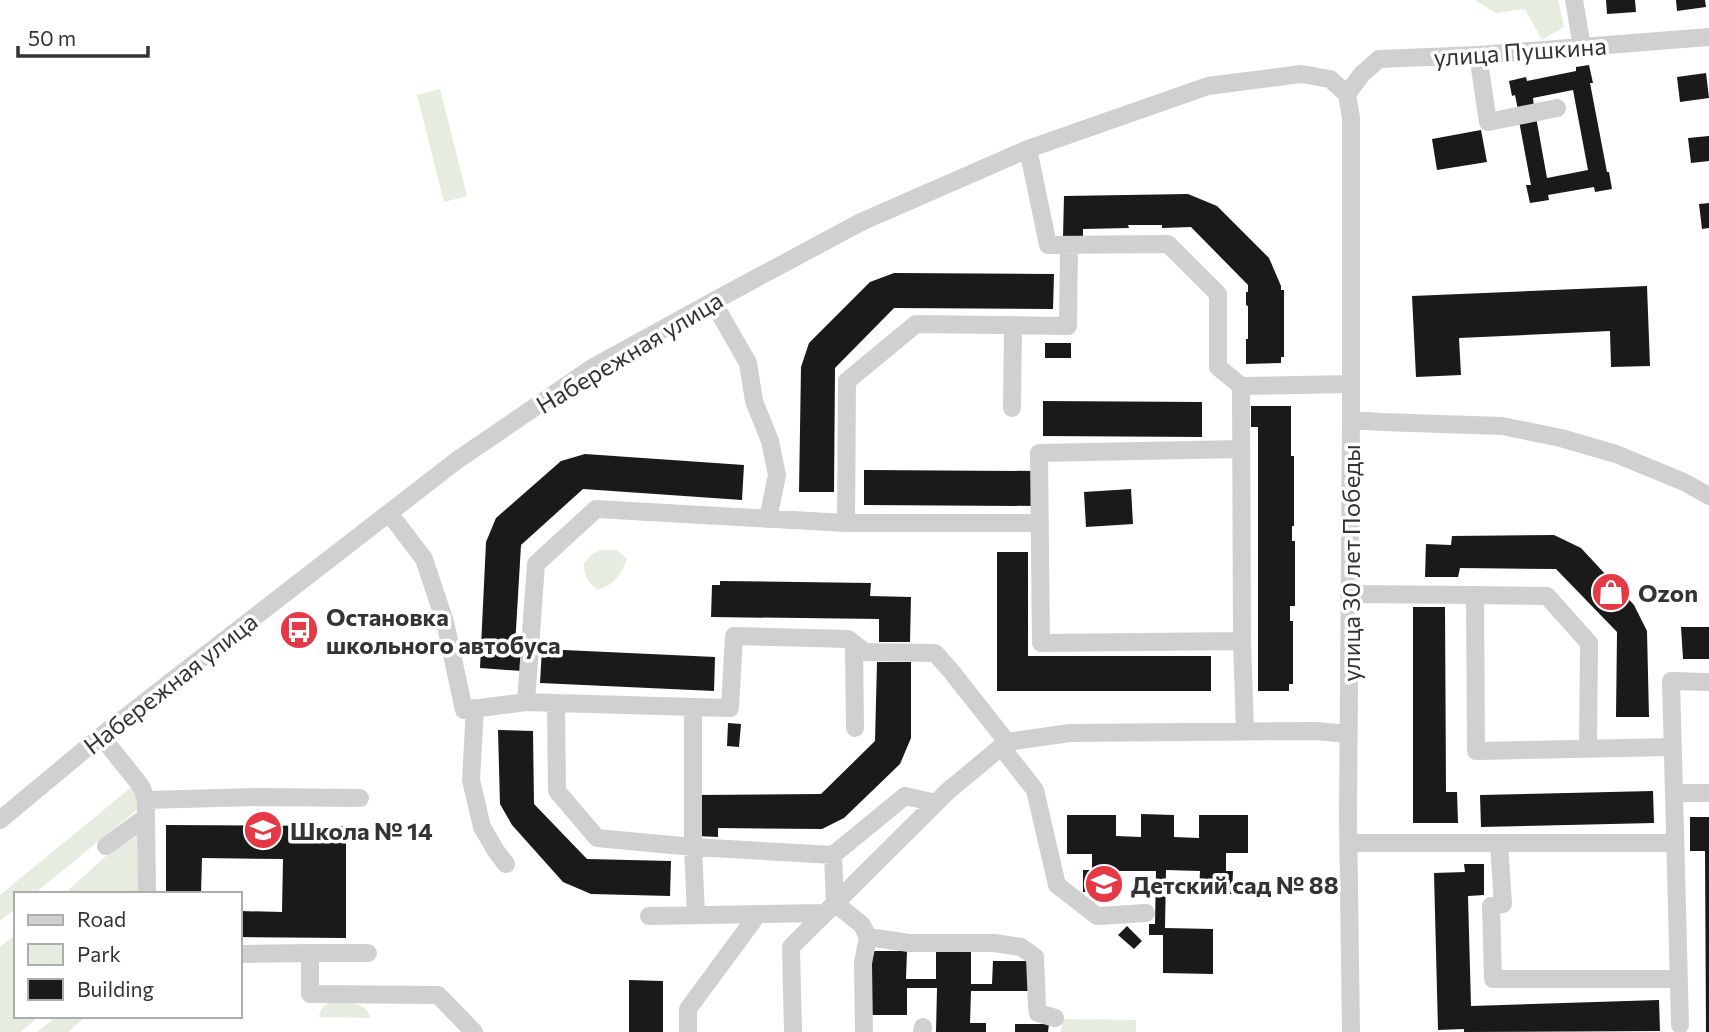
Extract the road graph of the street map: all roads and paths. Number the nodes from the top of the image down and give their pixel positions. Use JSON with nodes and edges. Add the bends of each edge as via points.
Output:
{"nodes":[{"id":1,"x":1574,"y":0,"type":"edge"},
{"id":2,"x":1709,"y":37,"type":"edge"},
{"id":3,"x":1582,"y":47,"type":"junction"},
{"id":4,"x":1478,"y":55,"type":"junction"},
{"id":5,"x":1346,"y":94,"type":"junction"},
{"id":6,"x":1557,"y":108,"type":"dead end"},
{"id":7,"x":1028,"y":149,"type":"junction"},
{"id":8,"x":1069,"y":245,"type":"junction"},
{"id":9,"x":713,"y":302,"type":"junction"},
{"id":10,"x":1013,"y":325,"type":"junction"},
{"id":11,"x":1351,"y":384,"type":"junction"},
{"id":12,"x":1241,"y":386,"type":"junction"},
{"id":13,"x":1012,"y":408,"type":"dead end"},
{"id":14,"x":1351,"y":420,"type":"junction"},
{"id":15,"x":1240,"y":449,"type":"junction"},
{"id":16,"x":1709,"y":496,"type":"edge"},
{"id":17,"x":389,"y":513,"type":"junction"},
{"id":18,"x":768,"y":519,"type":"junction"},
{"id":19,"x":846,"y":523,"type":"junction"},
{"id":20,"x":1040,"y":523,"type":"junction"},
{"id":21,"x":1349,"y":594,"type":"junction"},
{"id":22,"x":1475,"y":594,"type":"junction"},
{"id":23,"x":1242,"y":641,"type":"junction"},
{"id":24,"x":854,"y":644,"type":"junction"},
{"id":25,"x":1709,"y":682,"type":"edge"},
{"id":26,"x":526,"y":702,"type":"junction"},
{"id":27,"x":556,"y":703,"type":"junction"},
{"id":28,"x":694,"y":707,"type":"junction"},
{"id":29,"x":475,"y":708,"type":"junction"},
{"id":30,"x":855,"y":727,"type":"dead end"},
{"id":31,"x":1245,"y":731,"type":"junction"},
{"id":32,"x":1349,"y":734,"type":"junction"},
{"id":33,"x":101,"y":736,"type":"junction"},
{"id":34,"x":1004,"y":745,"type":"junction"},
{"id":35,"x":1673,"y":747,"type":"junction"},
{"id":36,"x":1588,"y":749,"type":"junction"},
{"id":37,"x":1674,"y":793,"type":"junction"},
{"id":38,"x":1709,"y":793,"type":"edge"},
{"id":39,"x":360,"y":798,"type":"dead end"},
{"id":40,"x":936,"y":803,"type":"junction"},
{"id":41,"x":146,"y":809,"type":"junction"},
{"id":42,"x":0,"y":820,"type":"edge"},
{"id":43,"x":1349,"y":843,"type":"junction"},
{"id":44,"x":1499,"y":843,"type":"junction"},
{"id":45,"x":1675,"y":843,"type":"junction"},
{"id":46,"x":106,"y":846,"type":"dead end"},
{"id":47,"x":693,"y":847,"type":"junction"},
{"id":48,"x":833,"y":855,"type":"junction"},
{"id":49,"x":506,"y":864,"type":"dead end"},
{"id":50,"x":147,"y":892,"type":"edge"},
{"id":51,"x":830,"y":908,"type":"junction"},
{"id":52,"x":1146,"y":913,"type":"dead end"},
{"id":53,"x":758,"y":914,"type":"junction"},
{"id":54,"x":696,"y":915,"type":"junction"},
{"id":55,"x":649,"y":916,"type":"dead end"},
{"id":56,"x":869,"y":937,"type":"junction"},
{"id":57,"x":310,"y":953,"type":"junction"},
{"id":58,"x":368,"y":953,"type":"dead end"},
{"id":59,"x":242,"y":954,"type":"edge"},
{"id":60,"x":1679,"y":979,"type":"junction"},
{"id":61,"x":1055,"y":1018,"type":"dead end"},
{"id":62,"x":1680,"y":1025,"type":"dead end"},
{"id":63,"x":474,"y":1032,"type":"edge"},
{"id":64,"x":688,"y":1032,"type":"edge"},
{"id":65,"x":793,"y":1032,"type":"edge"},
{"id":66,"x":864,"y":1032,"type":"edge"},
{"id":67,"x":1351,"y":1032,"type":"edge"}],
"edges":[{"from":1,"to":3,"type":"street"},
{"from":2,"to":3,"type":"street","name":"улица Пушкина"},
{"from":3,"to":4,"type":"street","name":"улица Пушкина"},
{"from":4,"to":5,"type":"street","name":"улица Пушкина","via":[[1379,60]]},
{"from":4,"to":6,"type":"street","via":[[1488,121]]},
{"from":5,"to":7,"type":"street","name":"Набережная улица","via":[[1330,79],[1301,74],[1208,86]]},
{"from":5,"to":11,"type":"street","name":"улица 30 лет Победы","via":[[1351,118]]},
{"from":7,"to":8,"type":"street","via":[[1048,245]]},
{"from":7,"to":9,"type":"street","name":"Набережная улица","via":[[861,222]]},
{"from":8,"to":10,"type":"street","via":[[1068,326]]},
{"from":8,"to":12,"type":"street","via":[[1168,244],[1218,294],[1218,367]]},
{"from":9,"to":17,"type":"street","name":"Набережная улица","via":[[592,368]]},
{"from":9,"to":18,"type":"street","via":[[748,363],[754,401],[770,441],[777,475]]},
{"from":10,"to":13,"type":"street"},
{"from":10,"to":19,"type":"street","via":[[916,324],[847,381]]},
{"from":11,"to":12,"type":"street"},
{"from":11,"to":14,"type":"street","name":"улица 30 лет Победы"},
{"from":12,"to":15,"type":"street"},
{"from":14,"to":16,"type":"street","via":[[1502,426],[1561,438],[1616,454]]},
{"from":14,"to":21,"type":"street","name":"улица 30 лет Победы"},
{"from":15,"to":20,"type":"street","via":[[1039,453]]},
{"from":15,"to":23,"type":"street"},
{"from":17,"to":29,"type":"street","via":[[424,559],[445,622],[464,710]]},
{"from":17,"to":33,"type":"street","name":"Набережная улица"},
{"from":18,"to":19,"type":"street"},
{"from":18,"to":26,"type":"street","via":[[596,509],[537,564]]},
{"from":19,"to":20,"type":"street"},
{"from":20,"to":23,"type":"street","via":[[1041,643]]},
{"from":21,"to":22,"type":"street"},
{"from":21,"to":32,"type":"street","name":"улица 30 лет Победы"},
{"from":22,"to":36,"type":"street","via":[[1547,596],[1589,643]]},
{"from":22,"to":36,"type":"street","via":[[1476,751]]},
{"from":23,"to":31,"type":"street"},
{"from":24,"to":28,"type":"street","via":[[848,639],[734,636],[730,708]]},
{"from":24,"to":30,"type":"street"},
{"from":24,"to":34,"type":"street","via":[[865,652],[935,653]]},
{"from":25,"to":35,"type":"street","via":[[1671,681]]},
{"from":26,"to":27,"type":"street"},
{"from":26,"to":29,"type":"street"},
{"from":27,"to":28,"type":"street"},
{"from":27,"to":47,"type":"street","via":[[557,791],[597,838]]},
{"from":28,"to":47,"type":"street"},
{"from":29,"to":49,"type":"street","via":[[471,780],[482,827]]},
{"from":31,"to":32,"type":"street"},
{"from":31,"to":34,"type":"street","via":[[1070,733]]},
{"from":32,"to":43,"type":"street","name":"улица 30 лет Победы"},
{"from":33,"to":41,"type":"street","via":[[138,782]]},
{"from":33,"to":42,"type":"street","name":"Набережная улица"},
{"from":34,"to":40,"type":"street"},
{"from":34,"to":52,"type":"street","via":[[1035,790],[1057,885],[1097,916]]},
{"from":35,"to":36,"type":"street"},
{"from":35,"to":37,"type":"street"},
{"from":37,"to":38,"type":"street"},
{"from":37,"to":45,"type":"street"},
{"from":39,"to":41,"type":"street","via":[[260,797]]},
{"from":40,"to":48,"type":"street","via":[[905,796]]},
{"from":40,"to":51,"type":"street"},
{"from":41,"to":46,"type":"street"},
{"from":41,"to":50,"type":"street"},
{"from":43,"to":44,"type":"street"},
{"from":43,"to":67,"type":"street","name":"улица 30 лет Победы"},
{"from":44,"to":45,"type":"street"},
{"from":44,"to":60,"type":"street","via":[[1503,904],[1491,906],[1493,979]]},
{"from":45,"to":60,"type":"street"},
{"from":47,"to":48,"type":"street"},
{"from":47,"to":54,"type":"street"},
{"from":48,"to":51,"type":"street"},
{"from":51,"to":53,"type":"street"},
{"from":51,"to":56,"type":"street","via":[[862,925]]},
{"from":51,"to":65,"type":"street","via":[[792,947]]},
{"from":53,"to":54,"type":"street"},
{"from":53,"to":64,"type":"street","via":[[688,1009]]},
{"from":54,"to":55,"type":"street"},
{"from":56,"to":61,"type":"street","via":[[1021,947],[1035,957],[1038,1013]]},
{"from":56,"to":66,"type":"street","via":[[863,963]]},
{"from":57,"to":58,"type":"street"},
{"from":57,"to":59,"type":"street"},
{"from":57,"to":63,"type":"street","via":[[310,994],[438,995]]},
{"from":60,"to":62,"type":"street"}]}
